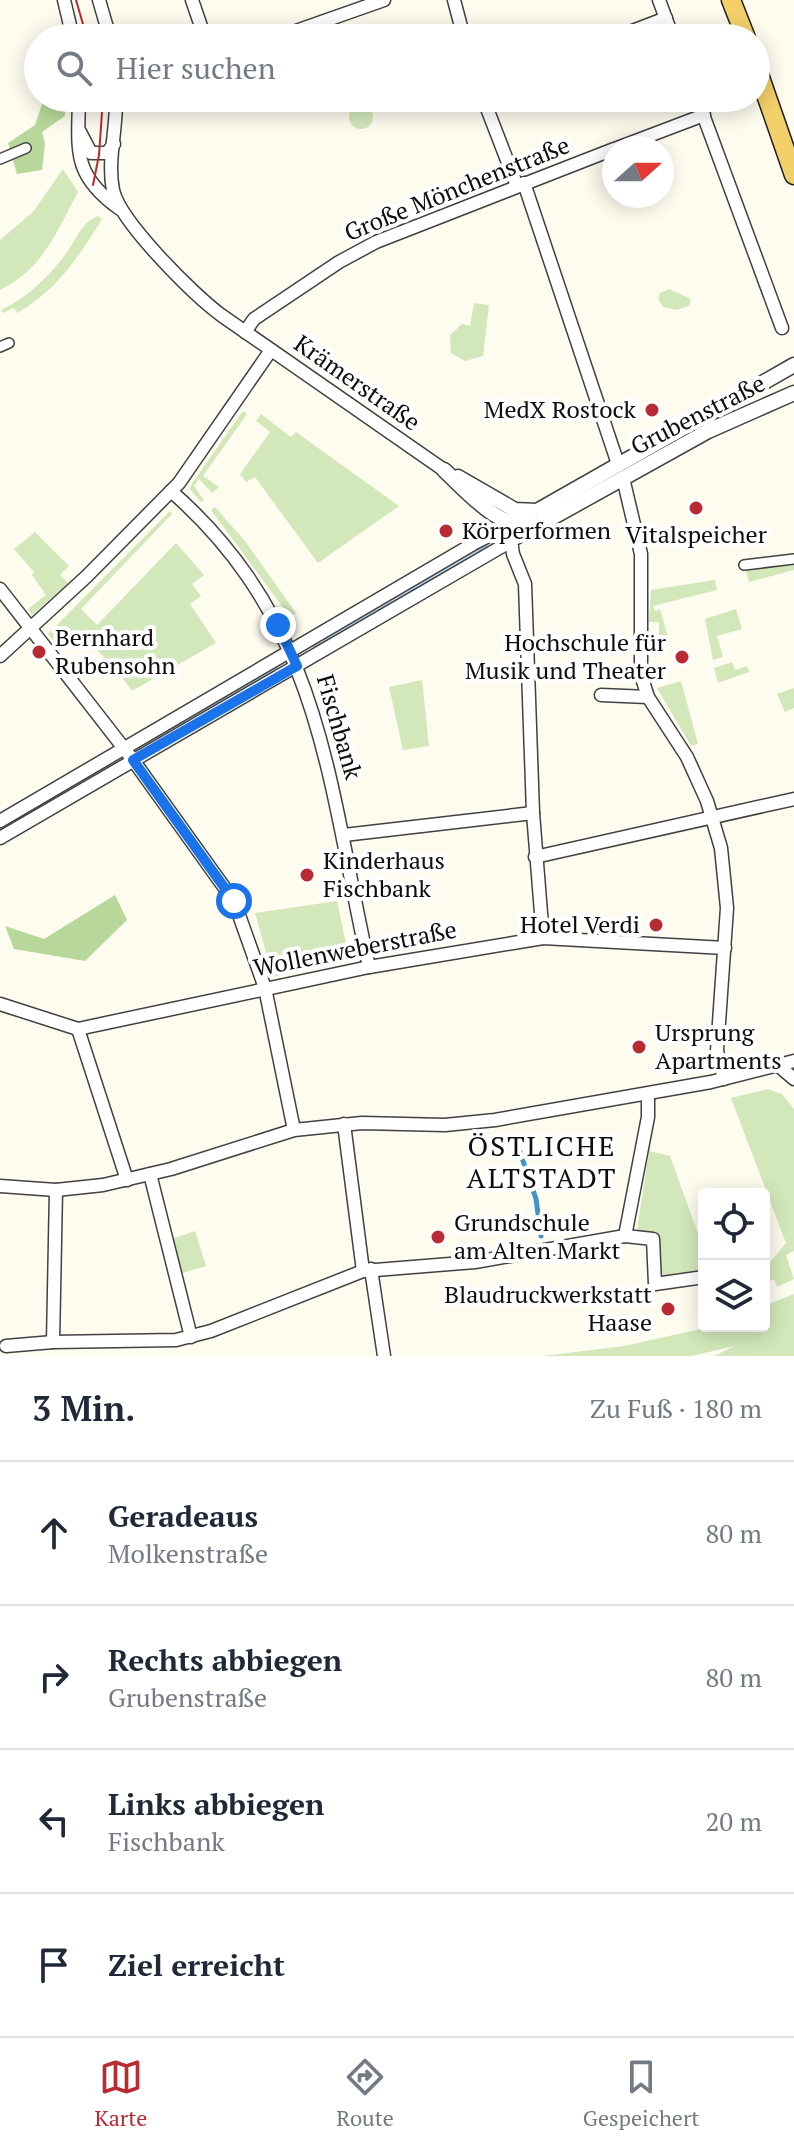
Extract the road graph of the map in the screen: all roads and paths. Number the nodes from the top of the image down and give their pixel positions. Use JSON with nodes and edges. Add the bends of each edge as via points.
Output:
{"nodes":[{"id":1,"x":64,"y":0,"type":"edge"},
{"id":2,"x":99,"y":0,"type":"edge"},
{"id":3,"x":192,"y":0,"type":"edge"},
{"id":4,"x":384,"y":0,"type":"edge"},
{"id":5,"x":454,"y":0,"type":"edge"},
{"id":6,"x":659,"y":0,"type":"edge"},
{"id":7,"x":731,"y":0,"type":"edge"},
{"id":8,"x":666,"y":18,"type":"junction"},
{"id":9,"x":70,"y":24,"type":"edge"},
{"id":10,"x":106,"y":24,"type":"edge"},
{"id":11,"x":200,"y":24,"type":"edge"},
{"id":12,"x":316,"y":24,"type":"edge"},
{"id":13,"x":460,"y":24,"type":"edge"},
{"id":14,"x":650,"y":24,"type":"edge"},
{"id":15,"x":668,"y":24,"type":"edge"},
{"id":16,"x":740,"y":24,"type":"edge"},
{"id":17,"x":770,"y":106,"type":"edge"},
{"id":18,"x":79,"y":112,"type":"edge"},
{"id":19,"x":115,"y":112,"type":"edge"},
{"id":20,"x":489,"y":112,"type":"edge"},
{"id":21,"x":703,"y":112,"type":"edge"},
{"id":22,"x":704,"y":115,"type":"junction"},
{"id":23,"x":79,"y":121,"type":"junction"},
{"id":24,"x":648,"y":136,"type":"edge"},
{"id":25,"x":114,"y":144,"type":"junction"},
{"id":26,"x":26,"y":148,"type":"dead end"},
{"id":27,"x":602,"y":153,"type":"edge"},
{"id":28,"x":0,"y":159,"type":"edge"},
{"id":29,"x":794,"y":175,"type":"edge"},
{"id":30,"x":520,"y":185,"type":"junction"},
{"id":31,"x":122,"y":211,"type":"junction"},
{"id":32,"x":782,"y":328,"type":"dead end"},
{"id":33,"x":245,"y":332,"type":"junction"},
{"id":34,"x":271,"y":350,"type":"junction"},
{"id":35,"x":794,"y":365,"type":"edge"},
{"id":36,"x":794,"y":393,"type":"edge"},
{"id":37,"x":618,"y":466,"type":"junction"},
{"id":38,"x":444,"y":470,"type":"junction"},
{"id":39,"x":171,"y":491,"type":"junction"},
{"id":40,"x":504,"y":503,"type":"junction"},
{"id":41,"x":538,"y":518,"type":"junction"},
{"id":42,"x":511,"y":524,"type":"junction"},
{"id":43,"x":510,"y":541,"type":"junction"},
{"id":44,"x":794,"y":559,"type":"edge"},
{"id":45,"x":744,"y":565,"type":"dead end"},
{"id":46,"x":0,"y":589,"type":"edge"},
{"id":47,"x":29,"y":630,"type":"junction"},
{"id":48,"x":292,"y":651,"type":"junction"},
{"id":49,"x":0,"y":656,"type":"edge"},
{"id":50,"x":297,"y":666,"type":"junction"},
{"id":51,"x":601,"y":695,"type":"dead end"},
{"id":52,"x":648,"y":697,"type":"junction"},
{"id":53,"x":124,"y":749,"type":"junction"},
{"id":54,"x":133,"y":760,"type":"junction"},
{"id":55,"x":794,"y":799,"type":"edge"},
{"id":56,"x":533,"y":813,"type":"junction"},
{"id":57,"x":713,"y":818,"type":"junction"},
{"id":58,"x":0,"y":821,"type":"edge"},
{"id":59,"x":344,"y":835,"type":"junction"},
{"id":60,"x":0,"y":838,"type":"edge"},
{"id":61,"x":535,"y":857,"type":"junction"},
{"id":62,"x":543,"y":938,"type":"junction"},
{"id":63,"x":725,"y":948,"type":"junction"},
{"id":64,"x":369,"y":967,"type":"junction"},
{"id":65,"x":265,"y":988,"type":"junction"},
{"id":66,"x":0,"y":1004,"type":"edge"},
{"id":67,"x":78,"y":1029,"type":"junction"},
{"id":68,"x":794,"y":1061,"type":"edge"},
{"id":69,"x":779,"y":1066,"type":"junction"},
{"id":70,"x":724,"y":1079,"type":"junction"},
{"id":71,"x":794,"y":1079,"type":"edge"},
{"id":72,"x":648,"y":1094,"type":"junction"},
{"id":73,"x":344,"y":1124,"type":"junction"},
{"id":74,"x":294,"y":1130,"type":"junction"},
{"id":75,"x":150,"y":1174,"type":"junction"},
{"id":76,"x":127,"y":1180,"type":"junction"},
{"id":77,"x":0,"y":1186,"type":"edge"},
{"id":78,"x":56,"y":1190,"type":"junction"},
{"id":79,"x":625,"y":1236,"type":"junction"},
{"id":80,"x":367,"y":1270,"type":"junction"},
{"id":81,"x":698,"y":1278,"type":"edge"},
{"id":82,"x":191,"y":1337,"type":"junction"},
{"id":83,"x":176,"y":1340,"type":"junction"},
{"id":84,"x":53,"y":1342,"type":"junction"},
{"id":85,"x":6,"y":1346,"type":"dead end"},
{"id":86,"x":177,"y":1356,"type":"edge"},
{"id":87,"x":384,"y":1356,"type":"edge"}],
"edges":[{"from":1,"to":9,"type":"street"},
{"from":2,"to":10,"type":"street"},
{"from":3,"to":11,"type":"street"},
{"from":4,"to":12,"type":"street"},
{"from":5,"to":13,"type":"street"},
{"from":6,"to":8,"type":"street"},
{"from":7,"to":16,"type":"main road"},
{"from":8,"to":14,"type":"street"},
{"from":8,"to":15,"type":"street"},
{"from":17,"to":29,"type":"main road"},
{"from":18,"to":23,"type":"street","name":"Krämerstraße"},
{"from":19,"to":25,"type":"street"},
{"from":20,"to":30,"type":"street"},
{"from":21,"to":22,"type":"street"},
{"from":22,"to":24,"type":"street","name":"Große Mönchenstraße"},
{"from":22,"to":32,"type":"street"},
{"from":23,"to":25,"type":"street","via":[[82,142],[91,153],[107,153]]},
{"from":23,"to":31,"type":"street","name":"Krämerstraße","via":[[80,163],[93,185]]},
{"from":25,"to":31,"type":"street","via":[[113,193]]},
{"from":26,"to":28,"type":"street"},
{"from":27,"to":30,"type":"street","name":"Große Mönchenstraße"},
{"from":30,"to":33,"type":"street","name":"Große Mönchenstraße","via":[[354,253],[254,319]]},
{"from":30,"to":37,"type":"street"},
{"from":31,"to":33,"type":"street","name":"Krämerstraße","via":[[189,288]]},
{"from":33,"to":34,"type":"street","name":"Krämerstraße"},
{"from":34,"to":38,"type":"street","name":"Krämerstraße"},
{"from":34,"to":39,"type":"street"},
{"from":35,"to":37,"type":"street","name":"Grubenstraße"},
{"from":36,"to":37,"type":"street","name":"Grubenstraße"},
{"from":37,"to":41,"type":"street","name":"Grubenstraße"},
{"from":37,"to":52,"type":"street","via":[[641,554],[638,649]]},
{"from":38,"to":40,"type":"street","name":"Krämerstraße"},
{"from":38,"to":42,"type":"street","name":"Krämerstraße"},
{"from":39,"to":47,"type":"street"},
{"from":39,"to":48,"type":"street","name":"Fischbank","via":[[221,541]]},
{"from":40,"to":41,"type":"street","name":"Krämerstraße"},
{"from":40,"to":42,"type":"street"},
{"from":41,"to":42,"type":"street"},
{"from":41,"to":43,"type":"street","name":"Grubenstraße"},
{"from":42,"to":43,"type":"street"},
{"from":42,"to":48,"type":"street"},
{"from":43,"to":50,"type":"street","name":"Grubenstraße"},
{"from":43,"to":56,"type":"street","via":[[525,584]]},
{"from":44,"to":45,"type":"street"},
{"from":46,"to":47,"type":"street"},
{"from":47,"to":49,"type":"street"},
{"from":47,"to":53,"type":"street"},
{"from":48,"to":50,"type":"street","name":"Fischbank"},
{"from":48,"to":53,"type":"street"},
{"from":50,"to":54,"type":"street","name":"Grubenstraße"},
{"from":50,"to":59,"type":"street","name":"Fischbank"},
{"from":51,"to":52,"type":"street"},
{"from":52,"to":57,"type":"street","via":[[687,757]]},
{"from":53,"to":54,"type":"street"},
{"from":53,"to":58,"type":"street"},
{"from":54,"to":60,"type":"street","name":"Grubenstraße"},
{"from":54,"to":65,"type":"street","via":[[226,888]]},
{"from":55,"to":57,"type":"street"},
{"from":56,"to":59,"type":"street"},
{"from":56,"to":61,"type":"street"},
{"from":57,"to":61,"type":"street"},
{"from":57,"to":63,"type":"street","via":[[727,888]]},
{"from":59,"to":64,"type":"street","name":"Fischbank"},
{"from":61,"to":62,"type":"street"},
{"from":62,"to":63,"type":"street","name":"Wollenweberstraße"},
{"from":62,"to":64,"type":"street","name":"Wollenweberstraße"},
{"from":63,"to":70,"type":"street","via":[[717,1023]]},
{"from":64,"to":65,"type":"street","name":"Wollenweberstraße"},
{"from":65,"to":67,"type":"street","name":"Wollenweberstraße"},
{"from":65,"to":74,"type":"street"},
{"from":66,"to":67,"type":"street"},
{"from":67,"to":76,"type":"street"},
{"from":68,"to":69,"type":"street"},
{"from":69,"to":70,"type":"street"},
{"from":69,"to":71,"type":"street"},
{"from":70,"to":72,"type":"street"},
{"from":72,"to":73,"type":"street","via":[[472,1123]]},
{"from":72,"to":79,"type":"street"},
{"from":73,"to":74,"type":"street"},
{"from":73,"to":80,"type":"street"},
{"from":74,"to":75,"type":"street"},
{"from":75,"to":76,"type":"street"},
{"from":75,"to":82,"type":"street"},
{"from":76,"to":78,"type":"street"},
{"from":77,"to":78,"type":"street"},
{"from":78,"to":84,"type":"street"},
{"from":79,"to":80,"type":"street","via":[[475,1262]]},
{"from":79,"to":81,"type":"street","via":[[653,1239],[655,1284]]},
{"from":80,"to":82,"type":"street"},
{"from":80,"to":87,"type":"street"},
{"from":82,"to":83,"type":"street"},
{"from":83,"to":84,"type":"street"},
{"from":83,"to":86,"type":"street"},
{"from":84,"to":85,"type":"street"}]}
